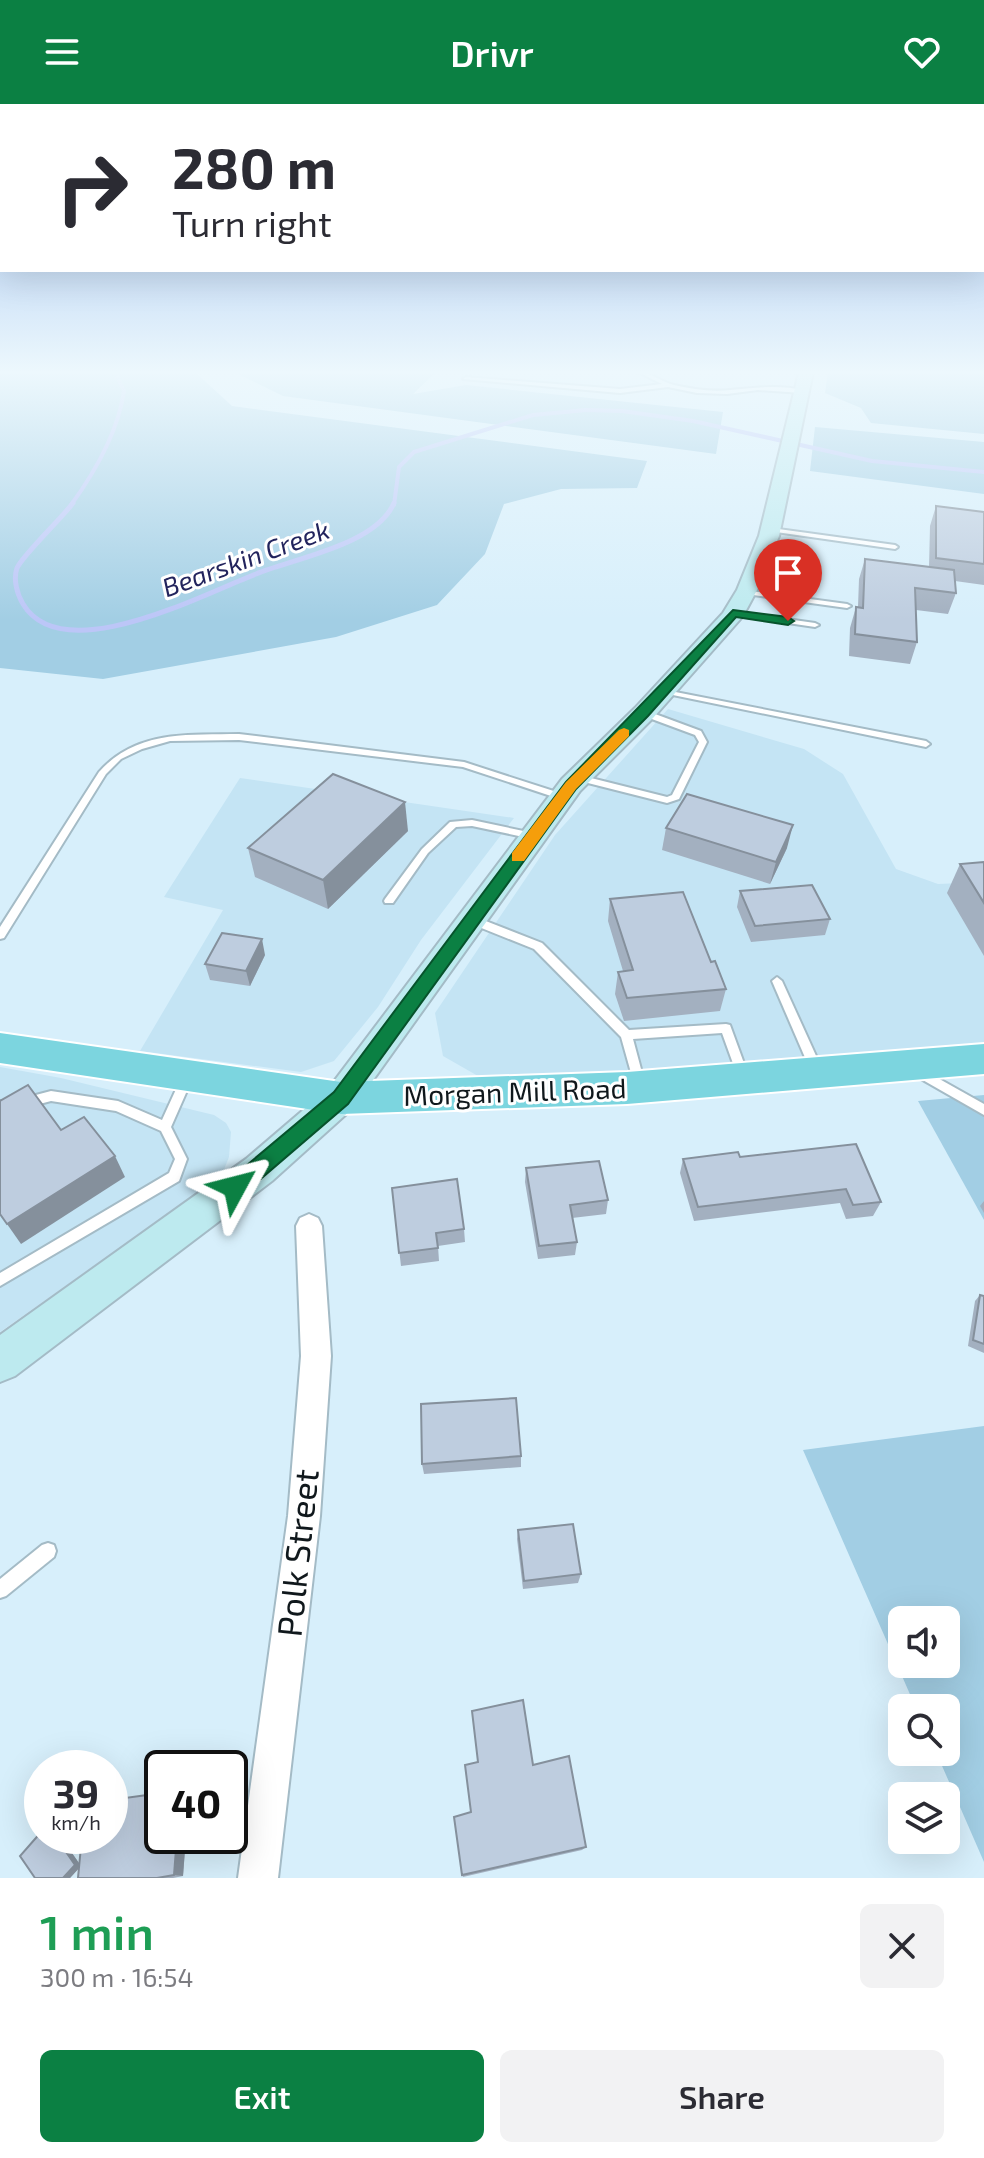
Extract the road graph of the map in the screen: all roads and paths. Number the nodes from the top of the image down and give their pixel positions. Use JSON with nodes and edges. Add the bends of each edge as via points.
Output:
{"nodes":[{"id":1,"x":786,"y":455,"type":"edge"},
{"id":2,"x":771,"y":530,"type":"junction"},
{"id":3,"x":895,"y":547,"type":"dead end"},
{"id":4,"x":740,"y":602,"type":"junction"},
{"id":5,"x":847,"y":606,"type":"dead end"},
{"id":6,"x":815,"y":625,"type":"dead end"},
{"id":7,"x":663,"y":691,"type":"junction"},
{"id":8,"x":644,"y":713,"type":"junction"},
{"id":9,"x":926,"y":744,"type":"dead end"},
{"id":10,"x":570,"y":787,"type":"junction"},
{"id":11,"x":534,"y":836,"type":"junction"},
{"id":12,"x":389,"y":901,"type":"dead end"},
{"id":13,"x":472,"y":919,"type":"junction"},
{"id":14,"x":0,"y":935,"type":"edge"},
{"id":15,"x":777,"y":981,"type":"dead end"},
{"id":16,"x":626,"y":1035,"type":"junction"},
{"id":17,"x":0,"y":1048,"type":"edge"},
{"id":18,"x":984,"y":1059,"type":"edge"},
{"id":19,"x":907,"y":1066,"type":"junction"},
{"id":20,"x":818,"y":1073,"type":"junction"},
{"id":21,"x":187,"y":1077,"type":"junction"},
{"id":22,"x":743,"y":1079,"type":"junction"},
{"id":23,"x":640,"y":1087,"type":"junction"},
{"id":24,"x":341,"y":1098,"type":"junction"},
{"id":25,"x":0,"y":1106,"type":"edge"},
{"id":26,"x":984,"y":1110,"type":"edge"},
{"id":27,"x":165,"y":1127,"type":"junction"},
{"id":28,"x":309,"y":1226,"type":"dead end"},
{"id":29,"x":0,"y":1280,"type":"edge"},
{"id":30,"x":0,"y":1361,"type":"edge"},
{"id":31,"x":48,"y":1551,"type":"dead end"},
{"id":32,"x":0,"y":1590,"type":"edge"},
{"id":33,"x":258,"y":1878,"type":"edge"}],
"edges":[{"from":1,"to":2,"type":"street"},
{"from":2,"to":3,"type":"lane"},
{"from":2,"to":4,"type":"street"},
{"from":4,"to":5,"type":"lane"},
{"from":4,"to":6,"type":"lane"},
{"from":4,"to":7,"type":"street"},
{"from":7,"to":8,"type":"street"},
{"from":7,"to":9,"type":"lane"},
{"from":8,"to":10,"type":"street"},
{"from":8,"to":10,"type":"lane","via":[[698,733],[703,742],[676,797]]},
{"from":10,"to":11,"type":"street"},
{"from":10,"to":14,"type":"lane","via":[[464,765],[239,737],[169,738],[129,752],[103,772]]},
{"from":11,"to":12,"type":"lane","via":[[453,824],[425,851]]},
{"from":11,"to":13,"type":"street"},
{"from":13,"to":16,"type":"lane","via":[[538,946]]},
{"from":13,"to":24,"type":"street"},
{"from":15,"to":20,"type":"lane"},
{"from":16,"to":22,"type":"lane","via":[[726,1028]]},
{"from":16,"to":23,"type":"lane"},
{"from":17,"to":21,"type":"main road","name":"Morgan Mill Road"},
{"from":18,"to":19,"type":"main road","name":"Morgan Mill Road"},
{"from":19,"to":20,"type":"main road","name":"Morgan Mill Road"},
{"from":19,"to":26,"type":"lane"},
{"from":20,"to":22,"type":"main road","name":"Morgan Mill Road"},
{"from":21,"to":24,"type":"main road","name":"Morgan Mill Road"},
{"from":21,"to":27,"type":"lane"},
{"from":22,"to":23,"type":"main road","name":"Morgan Mill Road"},
{"from":23,"to":24,"type":"main road","name":"Morgan Mill Road"},
{"from":24,"to":30,"type":"street","via":[[259,1170]]},
{"from":25,"to":27,"type":"lane","via":[[51,1096],[118,1106]]},
{"from":27,"to":29,"type":"lane","via":[[181,1159],[174,1177]]},
{"from":28,"to":33,"type":"street","name":"Polk Street","via":[[316,1356],[304,1516]]},
{"from":31,"to":32,"type":"lane"}]}
